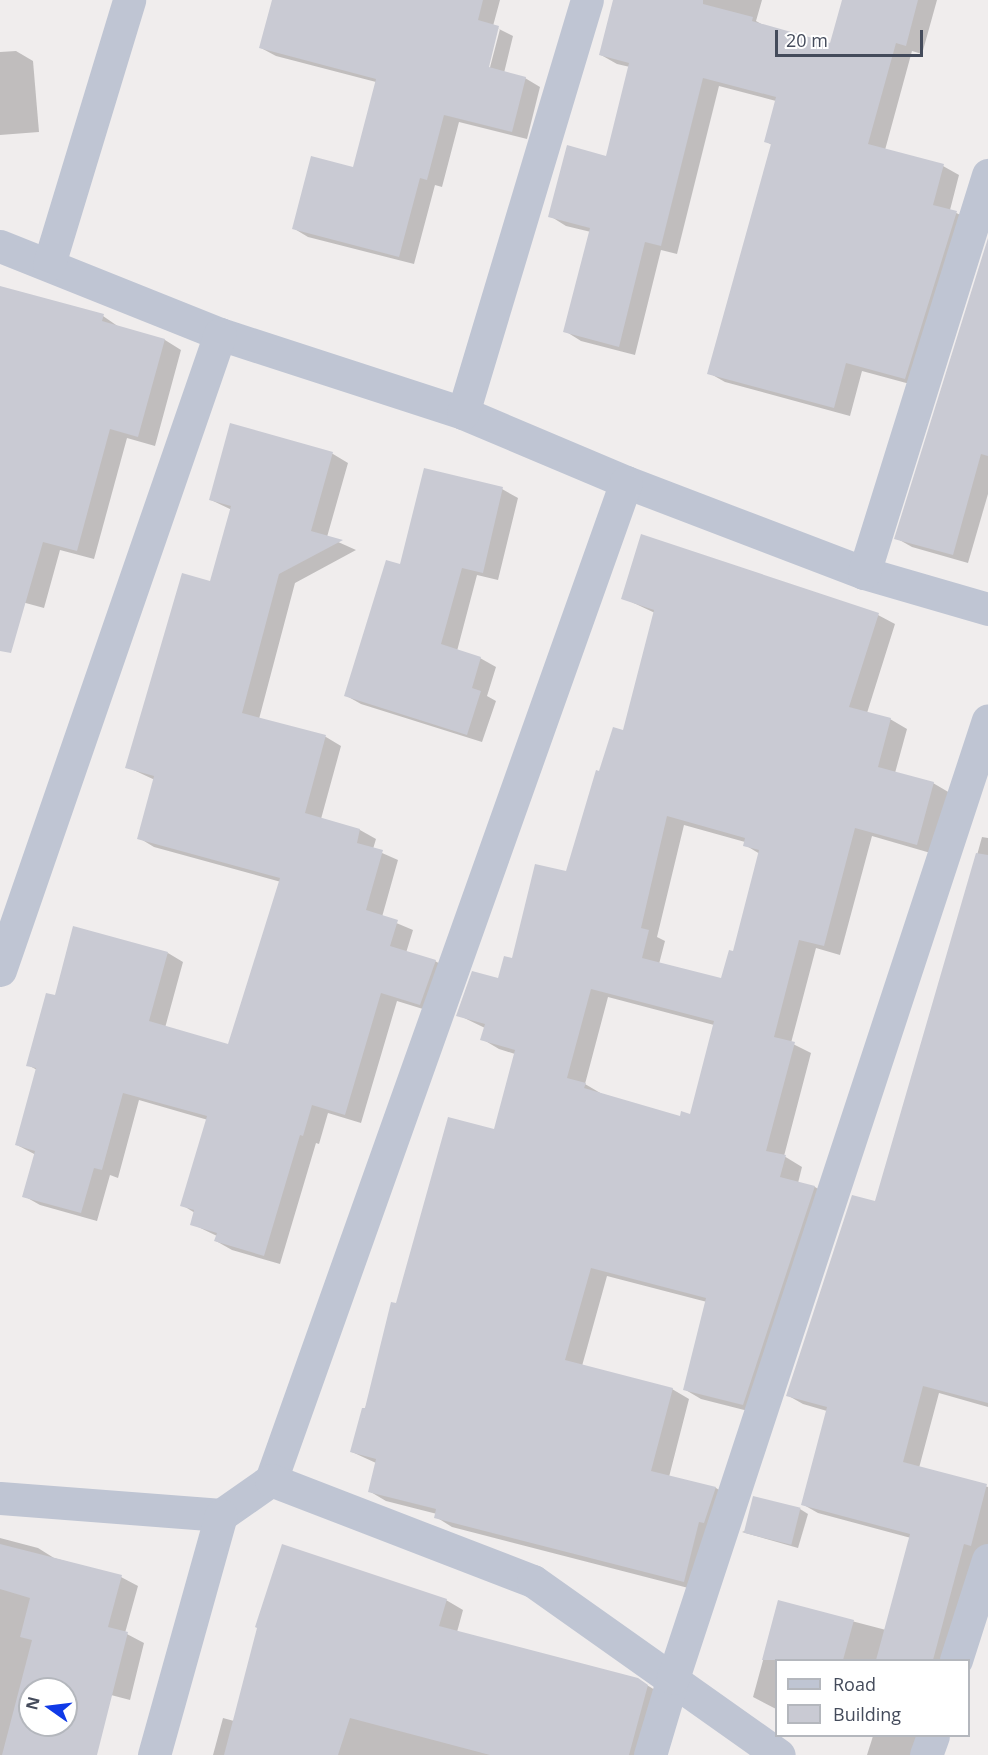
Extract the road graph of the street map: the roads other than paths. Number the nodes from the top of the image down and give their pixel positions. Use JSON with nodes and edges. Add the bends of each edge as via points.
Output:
{"nodes":[{"id":1,"x":129,"y":0,"type":"edge"},
{"id":2,"x":587,"y":0,"type":"edge"},
{"id":3,"x":988,"y":175,"type":"edge"},
{"id":4,"x":0,"y":246,"type":"edge"},
{"id":5,"x":50,"y":264,"type":"junction"},
{"id":6,"x":220,"y":334,"type":"junction"},
{"id":7,"x":463,"y":413,"type":"junction"},
{"id":8,"x":626,"y":482,"type":"junction"},
{"id":9,"x":864,"y":573,"type":"junction"},
{"id":10,"x":988,"y":609,"type":"edge"},
{"id":11,"x":988,"y":720,"type":"edge"},
{"id":12,"x":0,"y":970,"type":"edge"},
{"id":13,"x":271,"y":1480,"type":"junction"},
{"id":14,"x":0,"y":1498,"type":"edge"},
{"id":15,"x":221,"y":1515,"type":"junction"},
{"id":16,"x":988,"y":1560,"type":"edge"},
{"id":17,"x":956,"y":1659,"type":"edge"},
{"id":18,"x":673,"y":1678,"type":"junction"},
{"id":19,"x":933,"y":1737,"type":"edge"},
{"id":20,"x":154,"y":1755,"type":"edge"},
{"id":21,"x":650,"y":1755,"type":"edge"},
{"id":22,"x":779,"y":1755,"type":"edge"},
{"id":23,"x":927,"y":1755,"type":"edge"}],
"edges":[{"from":1,"to":5,"type":"street"},
{"from":2,"to":7,"type":"street"},
{"from":3,"to":9,"type":"street"},
{"from":4,"to":5,"type":"street"},
{"from":5,"to":6,"type":"street"},
{"from":6,"to":7,"type":"street"},
{"from":6,"to":12,"type":"street"},
{"from":7,"to":8,"type":"street"},
{"from":8,"to":9,"type":"street"},
{"from":8,"to":13,"type":"street"},
{"from":9,"to":10,"type":"street"},
{"from":11,"to":18,"type":"street"},
{"from":13,"to":15,"type":"street"},
{"from":13,"to":18,"type":"street","via":[[533,1581]]},
{"from":14,"to":15,"type":"street"},
{"from":15,"to":20,"type":"street"},
{"from":16,"to":17,"type":"street"},
{"from":18,"to":21,"type":"street"},
{"from":18,"to":22,"type":"street"},
{"from":19,"to":23,"type":"street"}]}
